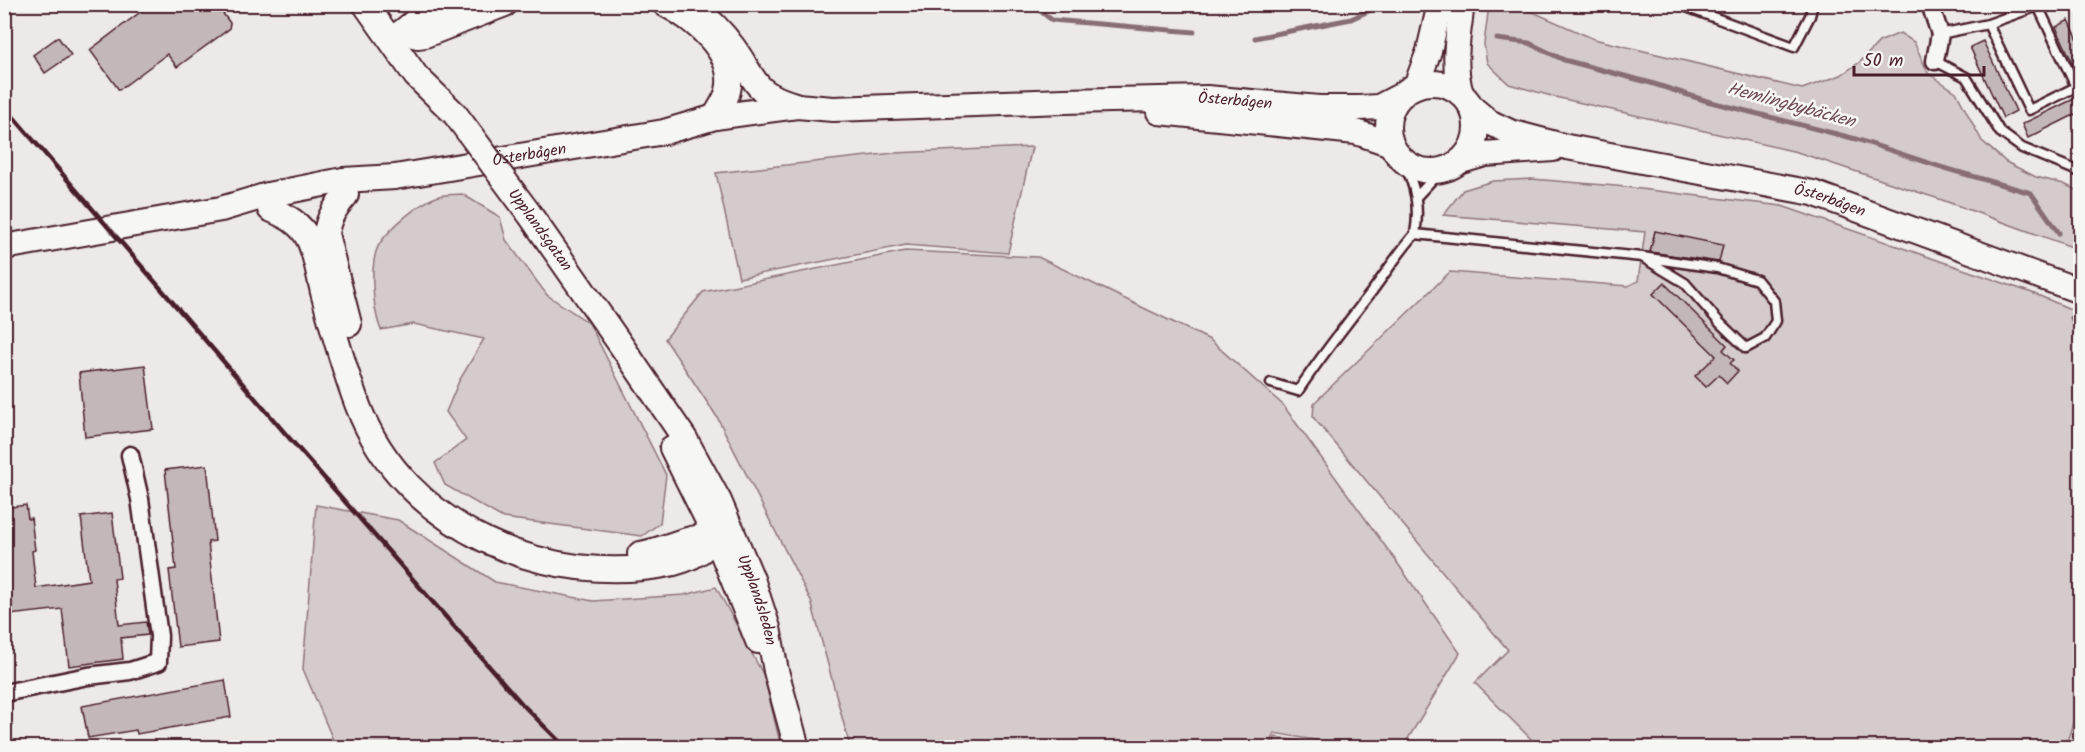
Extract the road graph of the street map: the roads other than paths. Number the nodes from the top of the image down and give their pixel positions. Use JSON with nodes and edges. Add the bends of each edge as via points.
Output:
{"nodes":[{"id":1,"x":365,"y":4,"type":"edge"},
{"id":2,"x":382,"y":4,"type":"edge"},
{"id":3,"x":456,"y":4,"type":"edge"},
{"id":4,"x":505,"y":4,"type":"edge"},
{"id":5,"x":665,"y":4,"type":"edge"},
{"id":6,"x":691,"y":4,"type":"edge"},
{"id":7,"x":1440,"y":4,"type":"edge"},
{"id":8,"x":1462,"y":4,"type":"edge"},
{"id":9,"x":1678,"y":4,"type":"edge"},
{"id":10,"x":1813,"y":4,"type":"edge"},
{"id":11,"x":1930,"y":4,"type":"edge"},
{"id":12,"x":1988,"y":24,"type":"junction"},
{"id":13,"x":1940,"y":34,"type":"junction"},
{"id":14,"x":396,"y":35,"type":"junction"},
{"id":15,"x":1935,"y":61,"type":"joint"},
{"id":16,"x":1409,"y":90,"type":"junction"},
{"id":17,"x":1466,"y":100,"type":"junction"},
{"id":18,"x":1064,"y":101,"type":"junction"},
{"id":19,"x":797,"y":106,"type":"junction"},
{"id":20,"x":833,"y":109,"type":"junction"},
{"id":21,"x":715,"y":117,"type":"junction"},
{"id":22,"x":664,"y":132,"type":"junction"},
{"id":23,"x":1567,"y":147,"type":"junction"},
{"id":24,"x":1397,"y":152,"type":"junction"},
{"id":25,"x":1455,"y":165,"type":"junction"},
{"id":26,"x":2080,"y":172,"type":"edge"},
{"id":27,"x":395,"y":177,"type":"junction"},
{"id":28,"x":346,"y":195,"type":"junction"},
{"id":29,"x":1417,"y":196,"type":"junction"},
{"id":30,"x":221,"y":209,"type":"junction"},
{"id":31,"x":270,"y":209,"type":"junction"},
{"id":32,"x":1415,"y":234,"type":"junction"},
{"id":33,"x":4,"y":247,"type":"edge"},
{"id":34,"x":1642,"y":257,"type":"junction"},
{"id":35,"x":2080,"y":291,"type":"edge"},
{"id":36,"x":1271,"y":383,"type":"dead end"},
{"id":37,"x":130,"y":455,"type":"dead end"},
{"id":38,"x":724,"y":534,"type":"junction"},
{"id":39,"x":4,"y":693,"type":"edge"},
{"id":40,"x":797,"y":747,"type":"edge"}],
"edges":[{"from":1,"to":14,"type":"main road","name":"Upplandsgatan"},
{"from":2,"to":14,"type":"main road","name":"Upplandsgatan"},
{"from":3,"to":14,"type":"main road","via":[[424,14]]},
{"from":4,"to":14,"type":"main road","via":[[425,35]]},
{"from":5,"to":21,"type":"main road","via":[[703,30],[722,55],[728,93]]},
{"from":6,"to":19,"type":"main road","via":[[734,47],[761,89],[774,99]]},
{"from":7,"to":16,"type":"main road","via":[[1429,51]]},
{"from":8,"to":17,"type":"main road","via":[[1456,77]]},
{"from":9,"to":10,"type":"lane","via":[[1794,46]]},
{"from":11,"to":13,"type":"street"},
{"from":12,"to":12,"type":"lane","via":[[2029,110],[2076,87],[2038,6]]},
{"from":12,"to":13,"type":"lane"},
{"from":13,"to":15,"type":"street"},
{"from":14,"to":38,"type":"main road","name":"Upplandsgatan","bridge":true,"via":[[444,92],[455,114],[624,348]]},
{"from":15,"to":26,"type":"lane","via":[[1966,77],[2000,132],[2022,148]]},
{"from":16,"to":17,"type":"main road","via":[[1440,84]]},
{"from":16,"to":18,"type":"main road","name":"Österbågen","via":[[1379,107],[1359,108],[1207,98]]},
{"from":16,"to":24,"type":"main road","via":[[1393,108],[1388,123]]},
{"from":17,"to":23,"type":"main road","name":"Österbågen","via":[[1489,122],[1510,132]]},
{"from":17,"to":25,"type":"main road","via":[[1476,122],[1475,138],[1470,151]]},
{"from":18,"to":20,"type":"main road","name":"Österbågen"},
{"from":18,"to":24,"type":"main road","name":"Österbågen","via":[[1356,132]]},
{"from":19,"to":20,"type":"main road","name":"Österbågen"},
{"from":19,"to":21,"type":"main road","name":"Österbågen"},
{"from":20,"to":22,"type":"main road","name":"Österbågen","via":[[799,119]]},
{"from":21,"to":22,"type":"main road","name":"Österbågen"},
{"from":22,"to":27,"type":"main road","name":"Österbågen"},
{"from":23,"to":25,"type":"main road","name":"Österbågen","via":[[1485,154]]},
{"from":23,"to":35,"type":"main road","name":"Österbågen","via":[[1813,193]]},
{"from":24,"to":25,"type":"main road","via":[[1422,170],[1435,172]]},
{"from":24,"to":29,"type":"lane"},
{"from":25,"to":29,"type":"lane"},
{"from":27,"to":28,"type":"main road","name":"Österbågen"},
{"from":27,"to":30,"type":"main road","name":"Österbågen","via":[[343,180]]},
{"from":28,"to":31,"type":"main road","name":"Österbågen"},
{"from":28,"to":38,"type":"main road","via":[[334,209],[326,234],[348,321],[371,402],[403,457],[423,481],[471,518],[520,541],[548,549],[639,554],[693,536]]},
{"from":29,"to":32,"type":"lane"},
{"from":30,"to":31,"type":"main road","name":"Österbågen"},
{"from":30,"to":33,"type":"main road","name":"Österbågen"},
{"from":31,"to":38,"type":"main road","via":[[299,225],[309,240],[358,407],[373,436],[392,465],[437,511],[515,554],[574,568],[629,568],[674,562],[687,559]]},
{"from":32,"to":34,"type":"lane"},
{"from":32,"to":36,"type":"lane","via":[[1298,391]]},
{"from":34,"to":34,"type":"lane","via":[[1717,268],[1757,280],[1774,301],[1776,321],[1765,338],[1746,348],[1685,283]]},
{"from":37,"to":39,"type":"street","via":[[159,636],[158,662],[130,671]]},
{"from":38,"to":40,"type":"main road","name":"Upplandsleden","via":[[754,633],[776,671]]}]}
